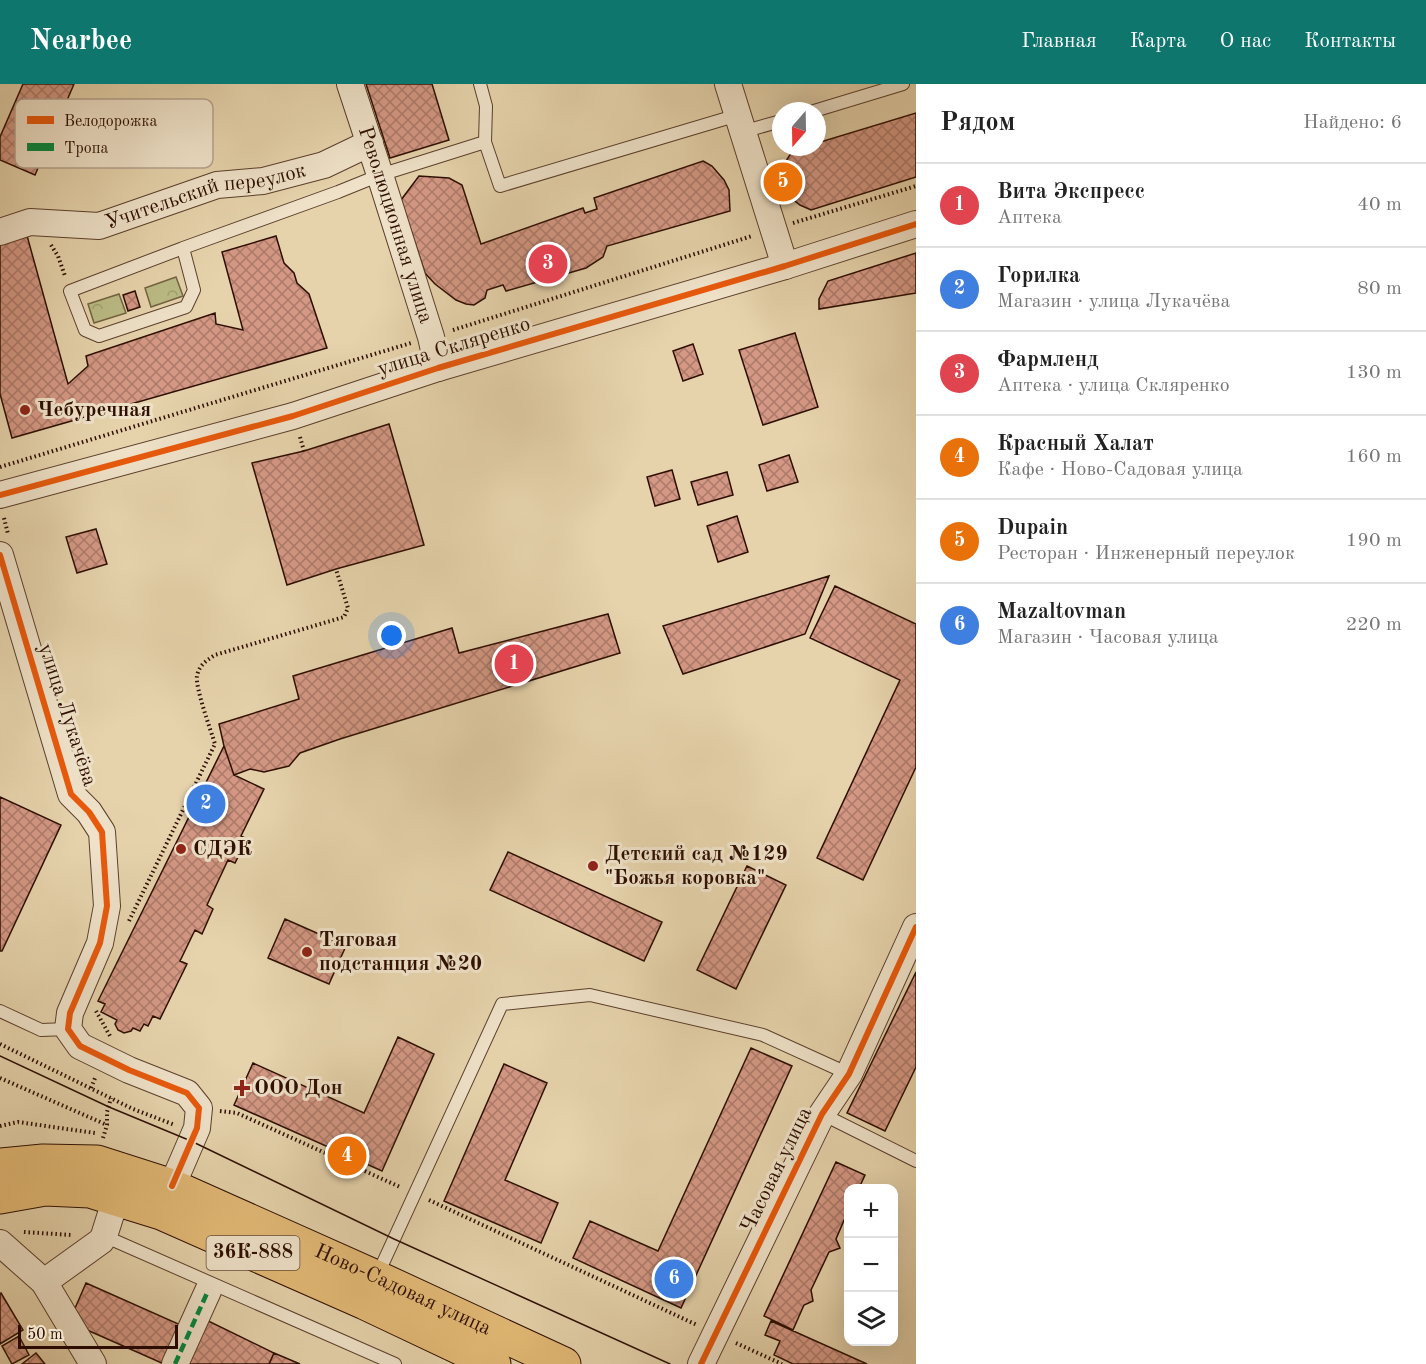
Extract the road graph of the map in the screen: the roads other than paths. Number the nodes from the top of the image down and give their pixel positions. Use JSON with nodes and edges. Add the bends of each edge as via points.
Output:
{"nodes":[{"id":1,"x":350,"y":84,"type":"edge"},
{"id":2,"x":480,"y":84,"type":"edge"},
{"id":3,"x":728,"y":84,"type":"edge"},
{"id":4,"x":903,"y":84,"type":"edge"},
{"id":5,"x":826,"y":107,"type":"edge"},
{"id":6,"x":772,"y":122,"type":"edge"},
{"id":7,"x":740,"y":124,"type":"junction"},
{"id":8,"x":485,"y":142,"type":"junction"},
{"id":9,"x":370,"y":143,"type":"junction"},
{"id":10,"x":380,"y":175,"type":"junction"},
{"id":11,"x":916,"y":224,"type":"edge"},
{"id":12,"x":0,"y":232,"type":"edge"},
{"id":13,"x":183,"y":248,"type":"junction"},
{"id":14,"x":785,"y":266,"type":"junction"},
{"id":15,"x":438,"y":368,"type":"junction"},
{"id":16,"x":0,"y":495,"type":"edge"},
{"id":17,"x":0,"y":555,"type":"edge"},
{"id":18,"x":916,"y":927,"type":"edge"},
{"id":19,"x":0,"y":1011,"type":"edge"},
{"id":20,"x":68,"y":1029,"type":"junction"},
{"id":21,"x":849,"y":1074,"type":"junction"},
{"id":22,"x":822,"y":1114,"type":"junction"},
{"id":23,"x":916,"y":1161,"type":"edge"},
{"id":24,"x":0,"y":1165,"type":"edge"},
{"id":25,"x":172,"y":1186,"type":"junction"},
{"id":26,"x":0,"y":1197,"type":"edge"},
{"id":27,"x":116,"y":1198,"type":"junction"},
{"id":28,"x":104,"y":1236,"type":"junction"},
{"id":29,"x":0,"y":1243,"type":"edge"},
{"id":30,"x":376,"y":1277,"type":"junction"},
{"id":31,"x":44,"y":1282,"type":"junction"},
{"id":32,"x":208,"y":1291,"type":"dead end"},
{"id":33,"x":93,"y":1364,"type":"edge"},
{"id":34,"x":175,"y":1364,"type":"edge"},
{"id":35,"x":395,"y":1364,"type":"edge"},
{"id":36,"x":494,"y":1364,"type":"edge"},
{"id":37,"x":564,"y":1364,"type":"edge"},
{"id":38,"x":701,"y":1364,"type":"edge"}],
"edges":[{"from":1,"to":9,"type":"street","name":"Революционная улица"},
{"from":2,"to":8,"type":"lane","via":[[486,106]]},
{"from":3,"to":7,"type":"street"},
{"from":4,"to":5,"type":"lane"},
{"from":6,"to":7,"type":"lane"},
{"from":7,"to":8,"type":"lane","via":[[500,186]]},
{"from":7,"to":14,"type":"street"},
{"from":8,"to":10,"type":"lane"},
{"from":9,"to":10,"type":"street","name":"Революционная улица"},
{"from":9,"to":12,"type":"street","name":"Учительский переулок","via":[[324,165],[263,181],[217,185],[99,225],[30,222]]},
{"from":10,"to":13,"type":"lane"},
{"from":10,"to":15,"type":"street","name":"Революционная улица"},
{"from":11,"to":14,"type":"street","name":"улица Скляренко"},
{"from":13,"to":13,"type":"lane","via":[[194,290],[186,307],[99,336],[85,330],[70,291]]},
{"from":14,"to":15,"type":"street","name":"улица Скляренко"},
{"from":15,"to":16,"type":"street","name":"улица Скляренко","via":[[292,416]]},
{"from":17,"to":20,"type":"street","name":"улица Лукачёва","via":[[71,794],[102,832],[107,906],[100,942],[70,1013]]},
{"from":18,"to":21,"type":"street","name":"Часовая улица"},
{"from":19,"to":20,"type":"lane","via":[[41,1030]]},
{"from":20,"to":25,"type":"street","via":[[80,1046],[104,1059],[187,1093],[198,1118]]},
{"from":21,"to":22,"type":"street","name":"Часовая улица"},
{"from":21,"to":30,"type":"lane","via":[[763,1035],[590,995],[502,1004]]},
{"from":22,"to":23,"type":"lane"},
{"from":22,"to":38,"type":"street","name":"Часовая улица"},
{"from":24,"to":25,"type":"main road","name":"Ново-Садовая улица","via":[[97,1162]]},
{"from":25,"to":30,"type":"main road","name":"Ново-Садовая улица"},
{"from":26,"to":27,"type":"main road","name":"Ново-Садовая улица","number":"36К-888","via":[[45,1189],[90,1191]]},
{"from":27,"to":28,"type":"street"},
{"from":27,"to":36,"type":"main road","name":"Ново-Садовая улица","number":"36К-888","via":[[188,1224]]},
{"from":28,"to":31,"type":"street"},
{"from":28,"to":35,"type":"lane"},
{"from":29,"to":31,"type":"street"},
{"from":30,"to":37,"type":"main road","name":"Ново-Садовая улица"},
{"from":31,"to":33,"type":"street"},
{"from":32,"to":34,"type":"street"}]}
